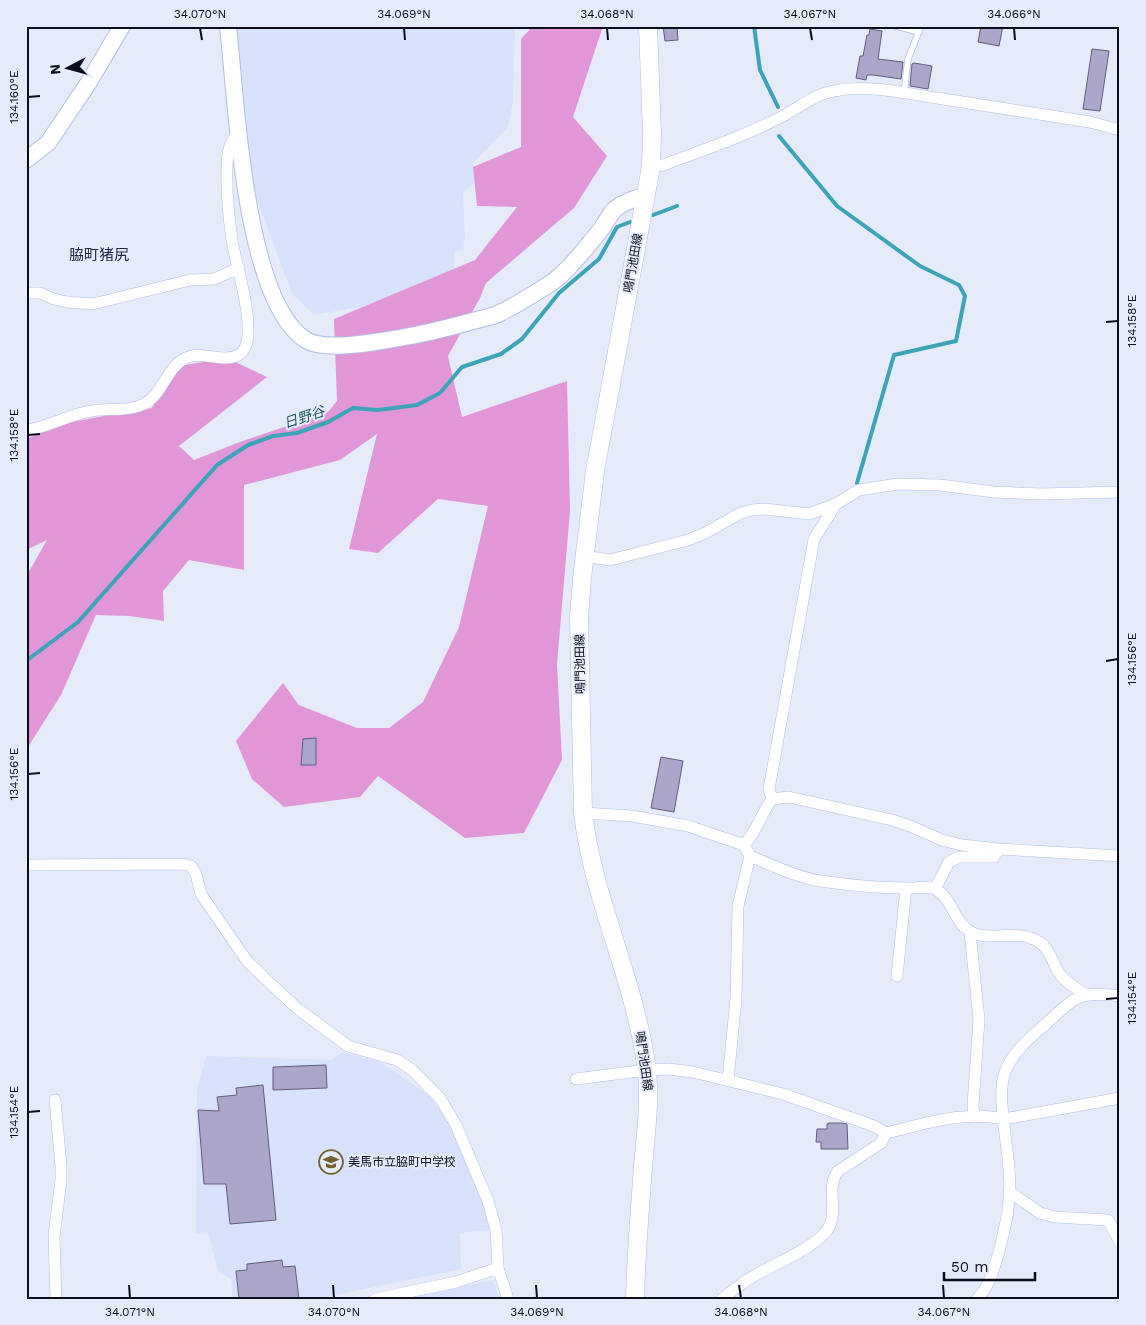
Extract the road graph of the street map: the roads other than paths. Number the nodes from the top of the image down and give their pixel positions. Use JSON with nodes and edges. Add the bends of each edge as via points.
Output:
{"nodes":[{"id":1,"x":122,"y":26,"type":"edge"},
{"id":2,"x":228,"y":26,"type":"edge"},
{"id":3,"x":648,"y":26,"type":"edge"},
{"id":4,"x":896,"y":26,"type":"edge"},
{"id":5,"x":920,"y":29,"type":"edge"},
{"id":6,"x":904,"y":93,"type":"junction"},
{"id":7,"x":1120,"y":130,"type":"edge"},
{"id":8,"x":238,"y":132,"type":"junction"},
{"id":9,"x":26,"y":160,"type":"edge"},
{"id":10,"x":651,"y":167,"type":"junction"},
{"id":11,"x":646,"y":196,"type":"junction"},
{"id":12,"x":239,"y":268,"type":"junction"},
{"id":13,"x":26,"y":293,"type":"edge"},
{"id":14,"x":26,"y":430,"type":"edge"},
{"id":15,"x":1120,"y":492,"type":"edge"},
{"id":16,"x":836,"y":504,"type":"junction"},
{"id":17,"x":584,"y":556,"type":"junction"},
{"id":18,"x":772,"y":799,"type":"junction"},
{"id":19,"x":583,"y":813,"type":"junction"},
{"id":20,"x":998,"y":849,"type":"junction"},
{"id":21,"x":747,"y":851,"type":"junction"},
{"id":22,"x":1120,"y":856,"type":"edge"},
{"id":23,"x":26,"y":865,"type":"edge"},
{"id":24,"x":906,"y":888,"type":"junction"},
{"id":25,"x":934,"y":889,"type":"junction"},
{"id":26,"x":970,"y":932,"type":"junction"},
{"id":27,"x":897,"y":976,"type":"dead end"},
{"id":28,"x":1084,"y":994,"type":"junction"},
{"id":29,"x":1120,"y":996,"type":"edge"},
{"id":30,"x":647,"y":1070,"type":"junction"},
{"id":31,"x":576,"y":1079,"type":"dead end"},
{"id":32,"x":728,"y":1080,"type":"junction"},
{"id":33,"x":1120,"y":1098,"type":"edge"},
{"id":34,"x":55,"y":1100,"type":"dead end"},
{"id":35,"x":974,"y":1115,"type":"junction"},
{"id":36,"x":1004,"y":1119,"type":"junction"},
{"id":37,"x":886,"y":1132,"type":"junction"},
{"id":38,"x":1010,"y":1192,"type":"junction"},
{"id":39,"x":1120,"y":1242,"type":"edge"},
{"id":40,"x":498,"y":1268,"type":"junction"},
{"id":41,"x":56,"y":1299,"type":"edge"},
{"id":42,"x":375,"y":1299,"type":"edge"},
{"id":43,"x":508,"y":1299,"type":"edge"},
{"id":44,"x":635,"y":1299,"type":"edge"},
{"id":45,"x":722,"y":1299,"type":"edge"},
{"id":46,"x":976,"y":1299,"type":"edge"}],
"edges":[{"from":1,"to":9,"type":"street","via":[[48,143]]},
{"from":2,"to":8,"type":"street"},
{"from":3,"to":10,"type":"main road","name":"鳴門池田線"},
{"from":4,"to":5,"type":"lane"},
{"from":5,"to":6,"type":"lane","via":[[908,59]]},
{"from":6,"to":7,"type":"street","via":[[1090,122]]},
{"from":6,"to":10,"type":"street","via":[[871,89],[832,91],[748,132]]},
{"from":8,"to":11,"type":"street","via":[[256,243],[281,313],[306,340],[332,346],[435,332],[497,314],[553,281],[589,244],[615,210],[632,198]]},
{"from":8,"to":12,"type":"street","via":[[228,150],[227,183],[232,242]]},
{"from":10,"to":11,"type":"main road","name":"鳴門池田線"},
{"from":11,"to":17,"type":"main road","name":"鳴門池田線","via":[[594,471]]},
{"from":12,"to":13,"type":"street","via":[[214,279],[190,280],[93,304]]},
{"from":12,"to":14,"type":"street","via":[[248,330],[246,347],[239,354],[227,358],[199,355],[185,358],[144,404],[91,411],[50,426]]},
{"from":15,"to":16,"type":"street","via":[[1041,494],[898,484],[859,490]]},
{"from":16,"to":17,"type":"street","via":[[809,514],[752,510],[688,540],[610,560]]},
{"from":16,"to":18,"type":"street","via":[[814,539],[769,789]]},
{"from":17,"to":19,"type":"main road","name":"鳴門池田線","via":[[579,618]]},
{"from":18,"to":20,"type":"street","via":[[789,797],[892,820],[962,845]]},
{"from":18,"to":21,"type":"street"},
{"from":19,"to":21,"type":"street","via":[[632,816],[688,826]]},
{"from":19,"to":30,"type":"main road","name":"鳴門池田線","via":[[586,840],[639,1028]]},
{"from":20,"to":22,"type":"street"},
{"from":20,"to":25,"type":"street","via":[[994,857],[959,857],[949,862]]},
{"from":21,"to":24,"type":"street","via":[[819,881]]},
{"from":21,"to":32,"type":"street","via":[[738,906],[736,998]]},
{"from":23,"to":40,"type":"street","via":[[191,866],[201,894],[247,961],[272,985],[348,1046],[397,1060],[411,1068],[440,1098],[456,1124],[488,1201],[496,1230]]},
{"from":24,"to":25,"type":"street"},
{"from":24,"to":27,"type":"street"},
{"from":25,"to":26,"type":"street","via":[[944,896]]},
{"from":26,"to":28,"type":"street","via":[[1032,938],[1051,953],[1062,978]]},
{"from":26,"to":35,"type":"street","via":[[979,1020]]},
{"from":28,"to":29,"type":"street"},
{"from":28,"to":36,"type":"street","via":[[1068,1003],[1018,1050],[1005,1072],[1002,1094]]},
{"from":30,"to":31,"type":"street"},
{"from":30,"to":32,"type":"street","via":[[676,1070]]},
{"from":30,"to":44,"type":"main road","name":"鳴門池田線","via":[[649,1098]]},
{"from":32,"to":37,"type":"street","via":[[783,1094]]},
{"from":33,"to":36,"type":"street"},
{"from":34,"to":41,"type":"street","via":[[61,1166],[54,1236]]},
{"from":35,"to":36,"type":"street"},
{"from":35,"to":37,"type":"street"},
{"from":36,"to":38,"type":"street"},
{"from":37,"to":45,"type":"street","via":[[881,1143],[838,1171],[833,1178],[833,1217],[824,1235]]},
{"from":38,"to":39,"type":"street","via":[[1040,1213],[1108,1220]]},
{"from":38,"to":46,"type":"street","via":[[1008,1218],[991,1278]]},
{"from":40,"to":42,"type":"street","via":[[456,1282]]},
{"from":40,"to":43,"type":"street"}]}
